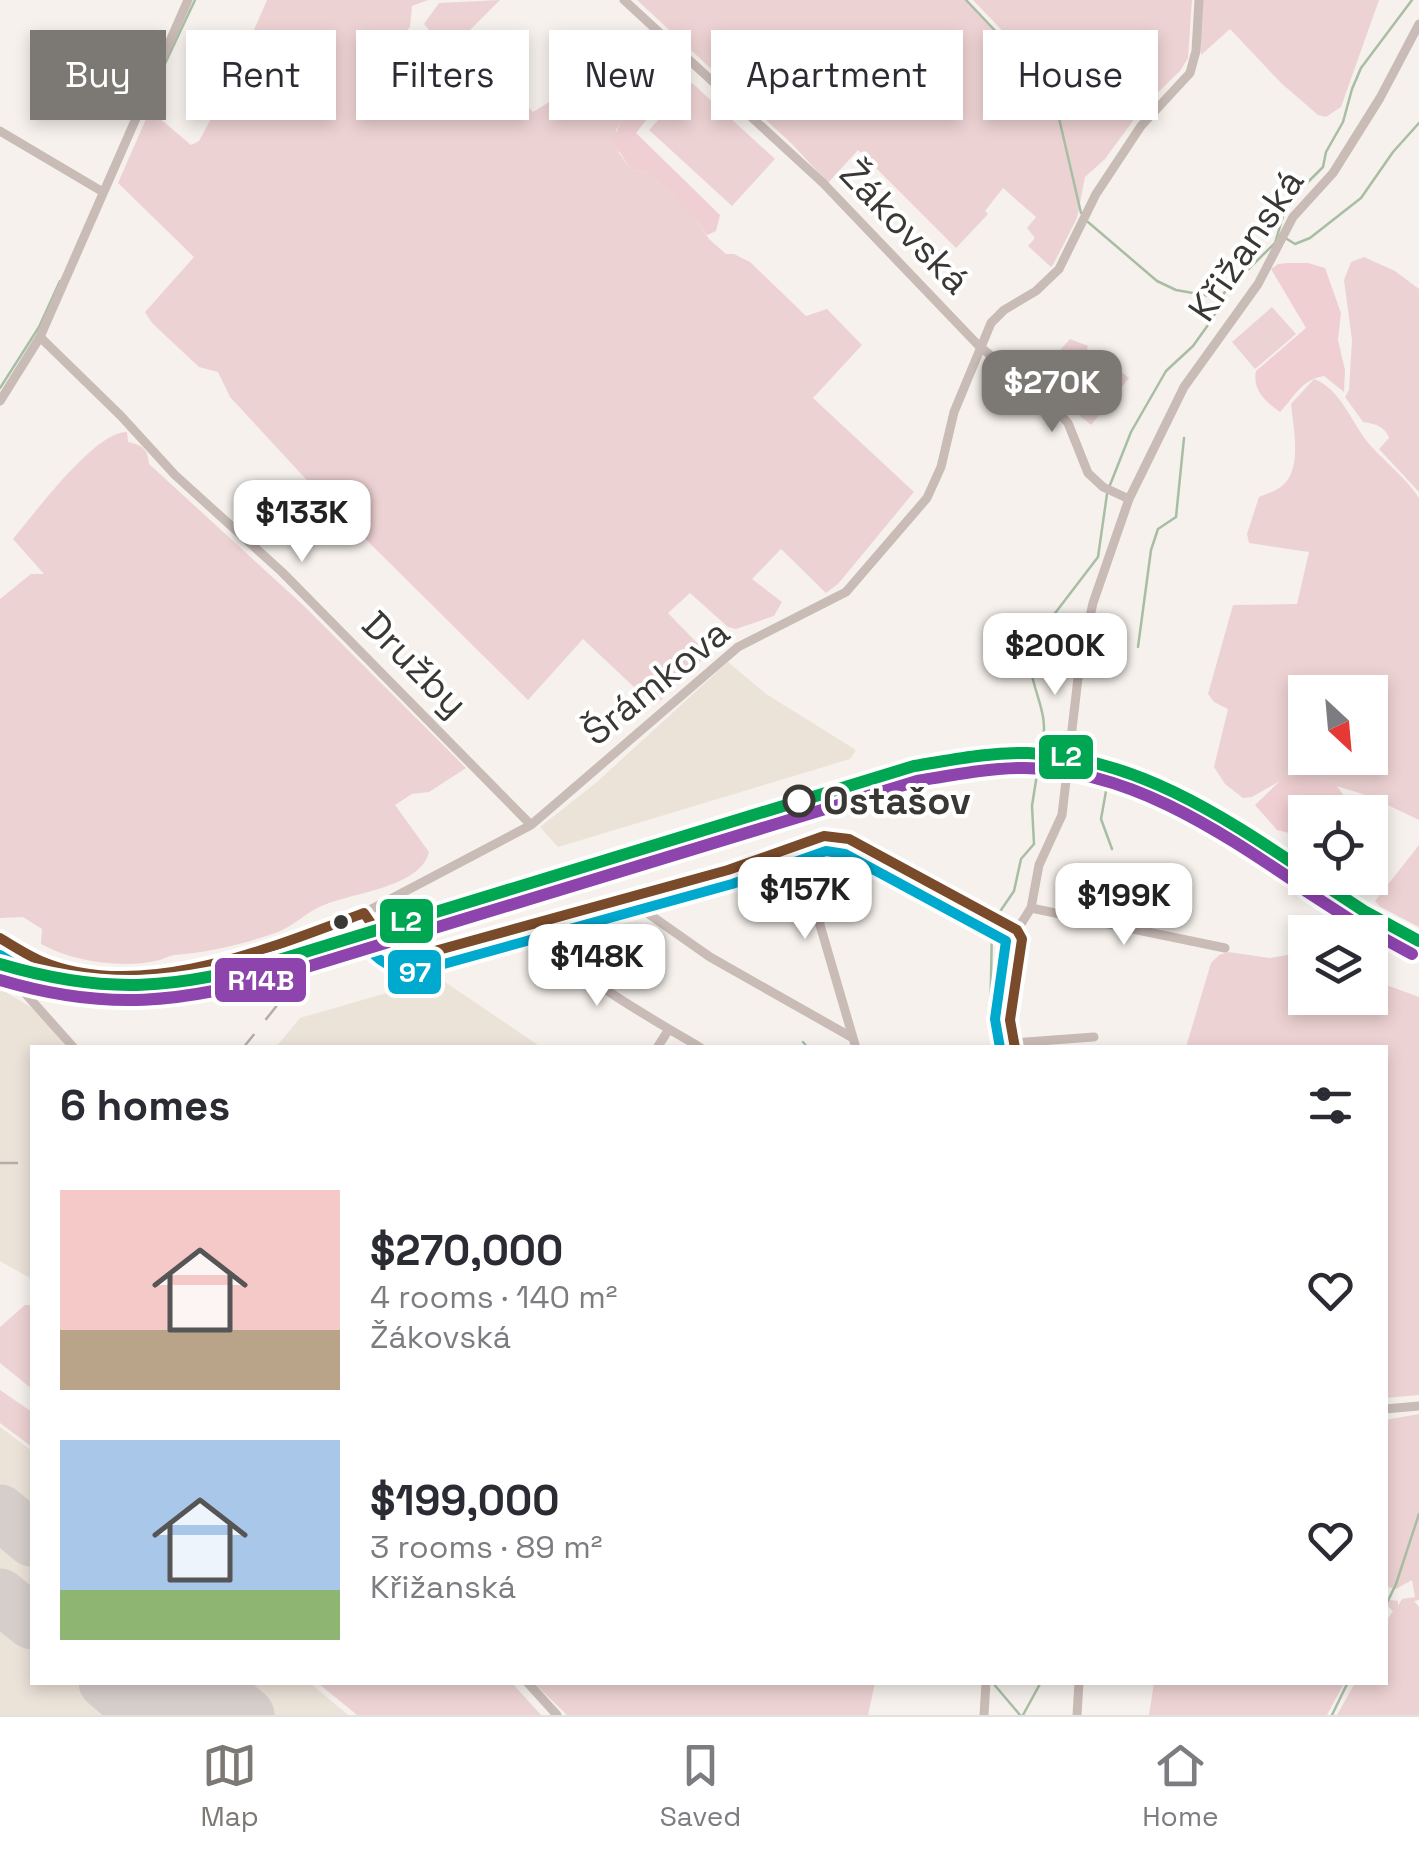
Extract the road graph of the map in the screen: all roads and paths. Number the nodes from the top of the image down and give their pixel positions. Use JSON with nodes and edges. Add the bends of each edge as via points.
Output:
{"nodes":[{"id":1,"x":188,"y":0,"type":"edge"},
{"id":2,"x":624,"y":0,"type":"edge"},
{"id":3,"x":1199,"y":0,"type":"edge"},
{"id":4,"x":1419,"y":24,"type":"edge"},
{"id":5,"x":0,"y":132,"type":"edge"},
{"id":6,"x":104,"y":192,"type":"junction"},
{"id":7,"x":40,"y":337,"type":"junction"},
{"id":8,"x":979,"y":346,"type":"junction"},
{"id":9,"x":0,"y":402,"type":"edge"},
{"id":10,"x":1130,"y":499,"type":"junction"},
{"id":11,"x":531,"y":825,"type":"junction"},
{"id":12,"x":838,"y":838,"type":"junction"},
{"id":13,"x":626,"y":898,"type":"junction"},
{"id":14,"x":1031,"y":908,"type":"junction"},
{"id":15,"x":364,"y":913,"type":"junction"},
{"id":16,"x":530,"y":924,"type":"junction"},
{"id":17,"x":1017,"y":930,"type":"junction"},
{"id":18,"x":0,"y":938,"type":"edge"},
{"id":19,"x":1225,"y":948,"type":"dead end"},
{"id":20,"x":20,"y":952,"type":"junction"},
{"id":21,"x":669,"y":1029,"type":"junction"},
{"id":22,"x":1094,"y":1038,"type":"dead end"},
{"id":23,"x":854,"y":1043,"type":"edge"},
{"id":24,"x":71,"y":1045,"type":"edge"},
{"id":25,"x":659,"y":1045,"type":"edge"},
{"id":26,"x":696,"y":1045,"type":"edge"},
{"id":27,"x":1014,"y":1045,"type":"edge"},
{"id":28,"x":1419,"y":1406,"type":"edge"},
{"id":29,"x":1388,"y":1409,"type":"edge"},
{"id":30,"x":530,"y":1685,"type":"edge"},
{"id":31,"x":986,"y":1685,"type":"edge"},
{"id":32,"x":1078,"y":1685,"type":"edge"},
{"id":33,"x":557,"y":1715,"type":"edge"},
{"id":34,"x":984,"y":1715,"type":"edge"},
{"id":35,"x":1077,"y":1715,"type":"edge"}],
"edges":[{"from":1,"to":6,"type":"street"},
{"from":2,"to":8,"type":"street","name":"Žákovská","via":[[823,184]]},
{"from":3,"to":8,"type":"street","name":"Šrámkova","via":[[1190,73],[1141,126],[1096,194],[1059,269],[1004,310]]},
{"from":4,"to":10,"type":"street","name":"Křižanská","via":[[1332,173],[1292,217],[1258,284],[1184,386]]},
{"from":5,"to":6,"type":"street"},
{"from":6,"to":7,"type":"street"},
{"from":7,"to":9,"type":"street"},
{"from":7,"to":11,"type":"street","name":"Družby"},
{"from":8,"to":10,"type":"street","name":"Žákovská","via":[[1068,423],[1088,473]]},
{"from":8,"to":11,"type":"street","name":"Šrámkova","via":[[927,498],[846,592],[738,647]]},
{"from":10,"to":14,"type":"street","name":"Křižanská","via":[[1093,603],[1076,684],[1062,815],[1039,865]]},
{"from":11,"to":15,"type":"street","name":"Šrámkova"},
{"from":12,"to":13,"type":"street","via":[[795,844]]},
{"from":12,"to":17,"type":"street"},
{"from":12,"to":23,"type":"street","via":[[819,891],[820,925]]},
{"from":13,"to":16,"type":"street"},
{"from":13,"to":23,"type":"street"},
{"from":14,"to":17,"type":"street","name":"Křižanská"},
{"from":14,"to":19,"type":"street"},
{"from":15,"to":16,"type":"street","via":[[380,943],[413,957]]},
{"from":15,"to":20,"type":"street","via":[[236,958],[170,973],[113,976]]},
{"from":16,"to":21,"type":"street","via":[[568,964]]},
{"from":17,"to":27,"type":"street","via":[[1022,938],[1010,1020]]},
{"from":18,"to":20,"type":"street"},
{"from":20,"to":24,"type":"street","via":[[17,980]]},
{"from":21,"to":25,"type":"street"},
{"from":21,"to":26,"type":"street"},
{"from":22,"to":27,"type":"street"},
{"from":28,"to":29,"type":"street"},
{"from":30,"to":33,"type":"street"},
{"from":31,"to":34,"type":"street"},
{"from":32,"to":35,"type":"street"}]}
